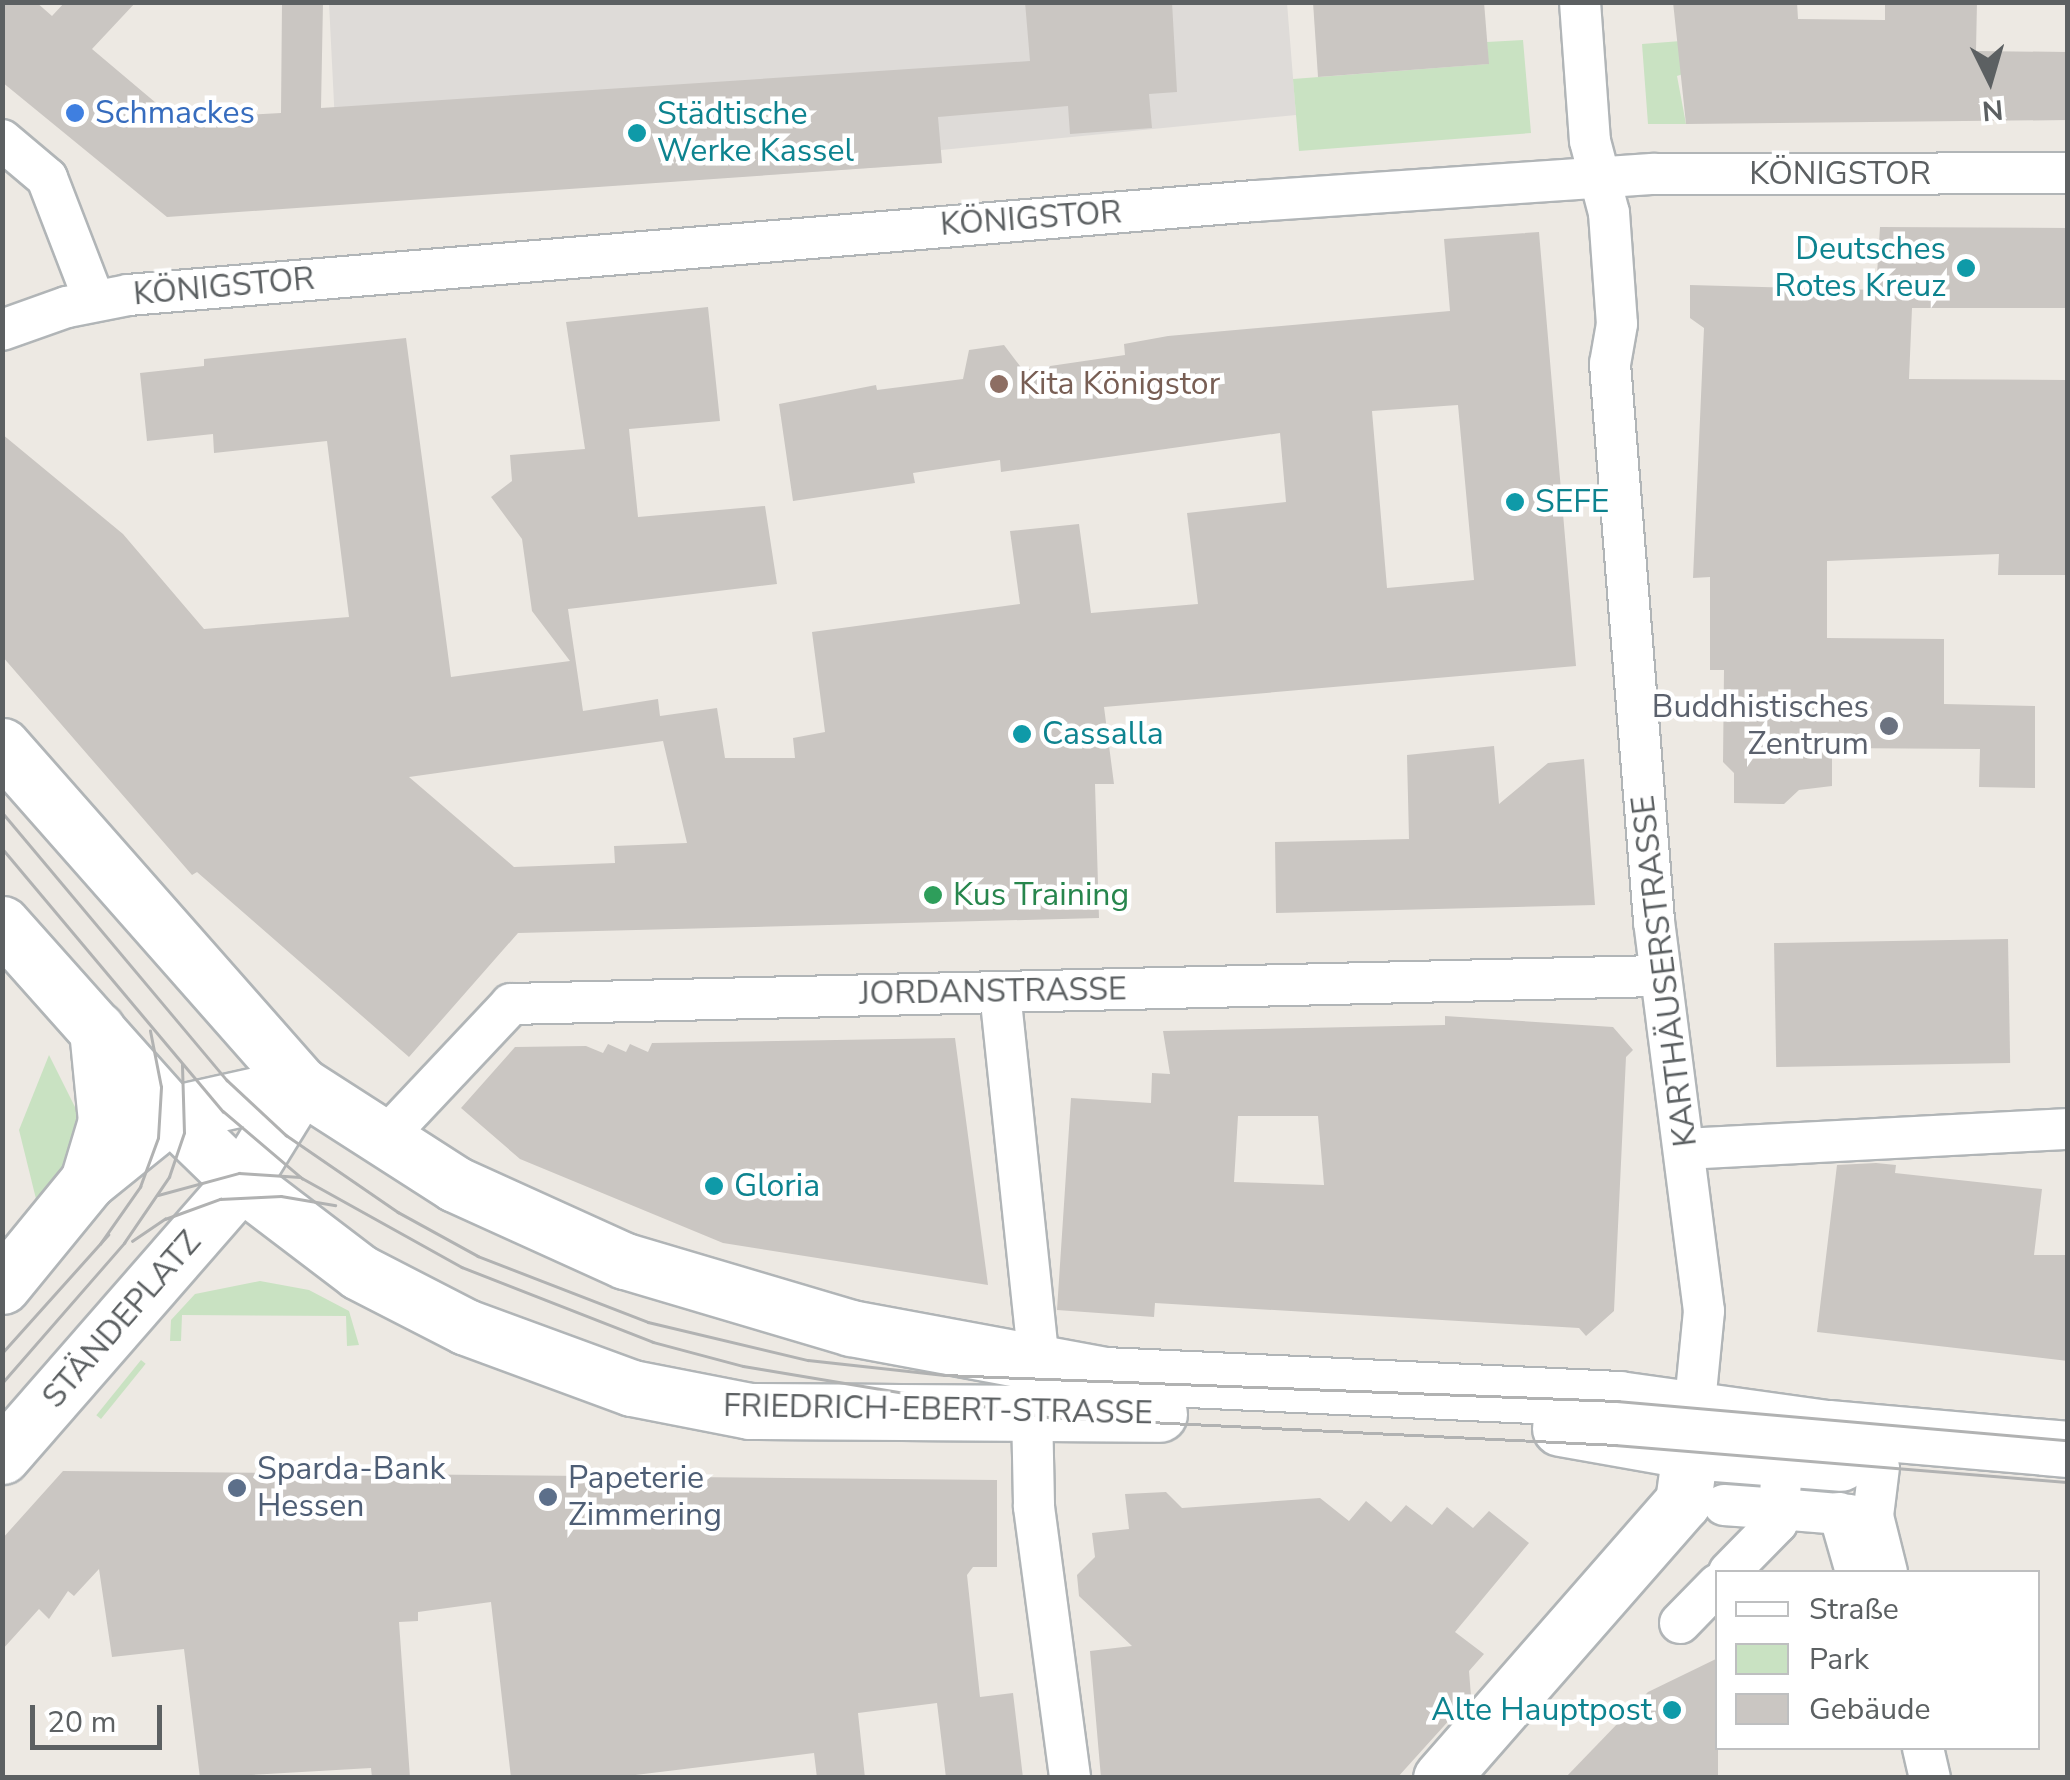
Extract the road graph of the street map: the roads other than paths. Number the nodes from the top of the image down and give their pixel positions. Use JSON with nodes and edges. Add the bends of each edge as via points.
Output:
{"nodes":[{"id":1,"x":1580,"y":2,"type":"edge"},
{"id":2,"x":2,"y":140,"type":"edge"},
{"id":3,"x":2068,"y":173,"type":"edge"},
{"id":4,"x":1600,"y":178,"type":"junction"},
{"id":5,"x":94,"y":300,"type":"junction"},
{"id":6,"x":2,"y":330,"type":"edge"},
{"id":7,"x":2,"y":746,"type":"edge"},
{"id":8,"x":2,"y":924,"type":"edge"},
{"id":9,"x":1660,"y":976,"type":"junction"},
{"id":10,"x":1000,"y":992,"type":"junction"},
{"id":11,"x":97,"y":1029,"type":"junction"},
{"id":12,"x":301,"y":1085,"type":"junction"},
{"id":13,"x":171,"y":1114,"type":"junction"},
{"id":14,"x":2068,"y":1129,"type":"edge"},
{"id":15,"x":384,"y":1139,"type":"junction"},
{"id":16,"x":1686,"y":1149,"type":"junction"},
{"id":17,"x":88,"y":1181,"type":"junction"},
{"id":18,"x":241,"y":1182,"type":"junction"},
{"id":19,"x":2,"y":1286,"type":"edge"},
{"id":20,"x":1035,"y":1388,"type":"junction"},
{"id":21,"x":1693,"y":1428,"type":"junction"},
{"id":22,"x":2068,"y":1450,"type":"edge"},
{"id":23,"x":2,"y":1456,"type":"edge"},
{"id":24,"x":1879,"y":1467,"type":"junction"},
{"id":25,"x":2068,"y":1483,"type":"edge"},
{"id":26,"x":1780,"y":1495,"type":"junction"},
{"id":27,"x":1724,"y":1505,"type":"dead end"},
{"id":28,"x":1731,"y":1570,"type":"edge"},
{"id":29,"x":1856,"y":1570,"type":"edge"},
{"id":30,"x":1886,"y":1570,"type":"edge"},
{"id":31,"x":1715,"y":1587,"type":"edge"},
{"id":32,"x":1680,"y":1623,"type":"dead end"},
{"id":33,"x":1923,"y":1750,"type":"edge"},
{"id":34,"x":1070,"y":1778,"type":"edge"},
{"id":35,"x":1442,"y":1778,"type":"edge"},
{"id":36,"x":1930,"y":1778,"type":"edge"}],
"edges":[{"from":1,"to":4,"type":"street","name":"KARTHÄUSERSTRASSE","via":[[1590,141]]},
{"from":2,"to":5,"type":"street","via":[[47,178]]},
{"from":3,"to":4,"type":"street","name":"KÖNIGSTOR"},
{"from":4,"to":5,"type":"street","name":"KÖNIGSTOR","via":[[932,226]]},
{"from":4,"to":9,"type":"street","name":"KARTHÄUSERSTRASSE","via":[[1609,213],[1616,324],[1610,364]]},
{"from":5,"to":6,"type":"street","name":"KÖNIGSTOR"},
{"from":7,"to":12,"type":"main road","name":"FRIEDRICH-EBERT-STRASSE"},
{"from":8,"to":11,"type":"main road","name":"FRIEDRICH-EBERT-STRASSE"},
{"from":9,"to":10,"type":"street","name":"JORDANSTRASSE"},
{"from":9,"to":16,"type":"street","name":"KARTHÄUSERSTRASSE"},
{"from":10,"to":15,"type":"street","name":"JORDANSTRASSE","via":[[511,1004]]},
{"from":10,"to":20,"type":"street"},
{"from":11,"to":13,"type":"main road","name":"FRIEDRICH-EBERT-STRASSE"},
{"from":11,"to":17,"type":"main road","via":[[106,1121]]},
{"from":12,"to":13,"type":"main road"},
{"from":12,"to":15,"type":"main road","name":"FRIEDRICH-EBERT-STRASSE"},
{"from":12,"to":18,"type":"main road","name":"STÄNDEPLATZ"},
{"from":13,"to":17,"type":"main road"},
{"from":13,"to":18,"type":"main road","name":"FRIEDRICH-EBERT-STRASSE"},
{"from":14,"to":16,"type":"street"},
{"from":15,"to":20,"type":"main road","name":"FRIEDRICH-EBERT-STRASSE","via":[[455,1184],[625,1260]]},
{"from":16,"to":21,"type":"street","name":"KARTHÄUSERSTRASSE","via":[[1704,1311]]},
{"from":17,"to":19,"type":"main road"},
{"from":18,"to":20,"type":"main road","name":"FRIEDRICH-EBERT-STRASSE","via":[[359,1272],[466,1328],[632,1388],[778,1413]]},
{"from":18,"to":23,"type":"main road","name":"STÄNDEPLATZ"},
{"from":20,"to":21,"type":"main road","name":"FRIEDRICH-EBERT-STRASSE","via":[[1583,1429]]},
{"from":20,"to":21,"type":"main road","name":"FRIEDRICH-EBERT-STRASSE","via":[[1170,1380]]},
{"from":20,"to":34,"type":"street","via":[[1034,1507]]},
{"from":21,"to":22,"type":"main road","via":[[1828,1428]]},
{"from":21,"to":24,"type":"main road","name":"FRIEDRICH-EBERT-STRASSE"},
{"from":21,"to":35,"type":"main road","via":[[1683,1502]]},
{"from":24,"to":25,"type":"main road","name":"FRIEDRICH-EBERT-STRASSE"},
{"from":24,"to":30,"type":"street","via":[[1873,1516]]},
{"from":26,"to":27,"type":"street"},
{"from":26,"to":28,"type":"street","via":[[1777,1522]]},
{"from":26,"to":29,"type":"street","via":[[1845,1514]]},
{"from":31,"to":32,"type":"street"},
{"from":33,"to":36,"type":"street"}]}
